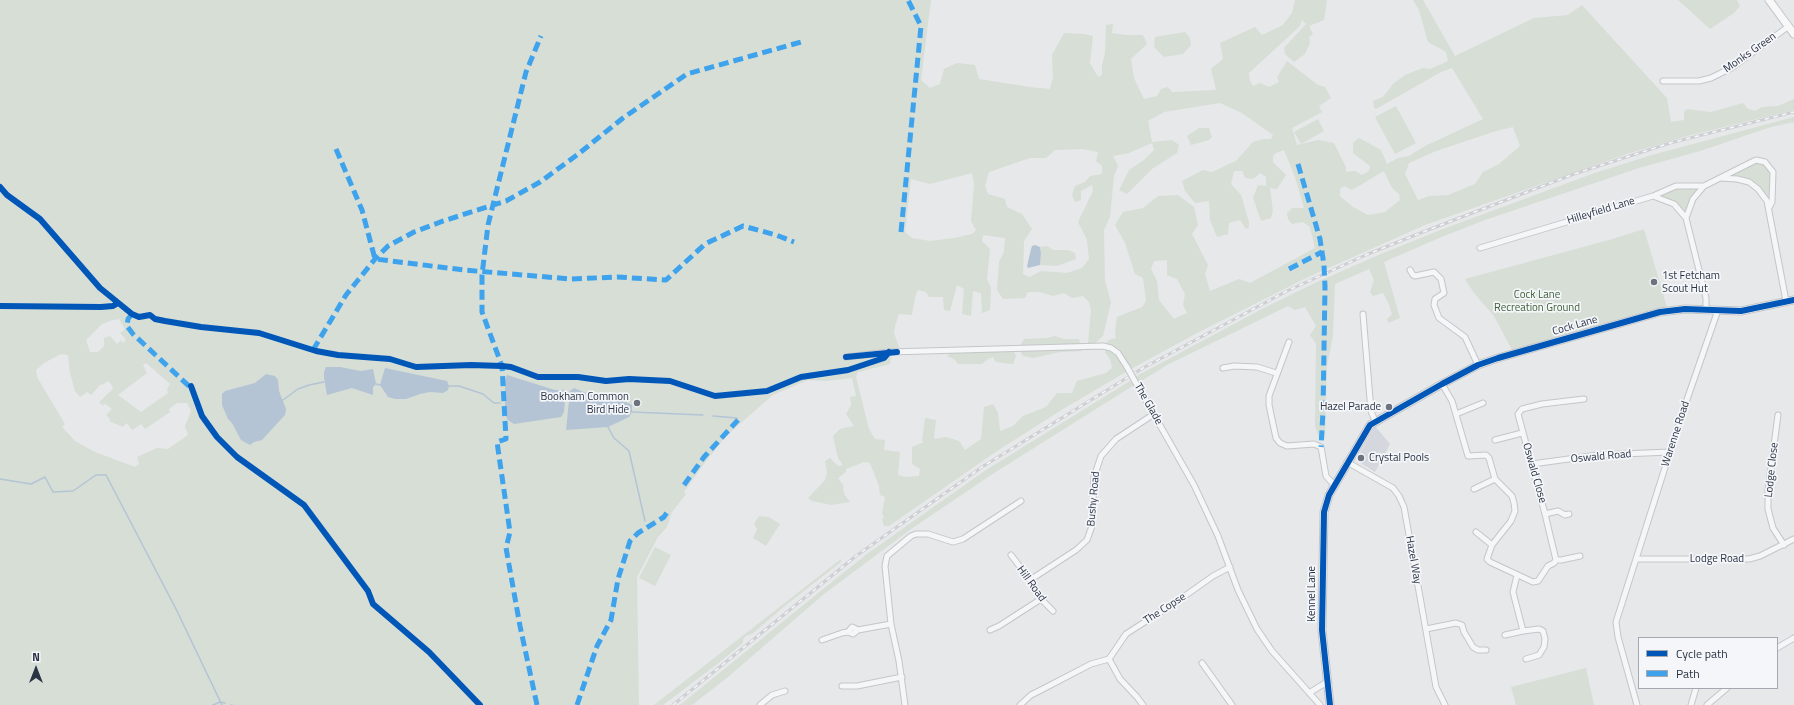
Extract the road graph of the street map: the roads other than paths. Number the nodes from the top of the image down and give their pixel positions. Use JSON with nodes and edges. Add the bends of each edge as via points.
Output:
{"nodes":[{"id":1,"x":1769,"y":0,"type":"edge"},
{"id":2,"x":1789,"y":26,"type":"junction"},
{"id":3,"x":1794,"y":34,"type":"edge"},
{"id":4,"x":1663,"y":81,"type":"dead end"},
{"id":5,"x":1721,"y":178,"type":"junction"},
{"id":6,"x":1704,"y":186,"type":"junction"},
{"id":7,"x":1653,"y":196,"type":"junction"},
{"id":8,"x":1770,"y":208,"type":"junction"},
{"id":9,"x":1686,"y":218,"type":"junction"},
{"id":10,"x":1480,"y":248,"type":"dead end"},
{"id":11,"x":1410,"y":270,"type":"dead end"},
{"id":12,"x":1790,"y":300,"type":"edge"},
{"id":13,"x":1706,"y":310,"type":"junction"},
{"id":14,"x":1718,"y":310,"type":"junction"},
{"id":15,"x":1363,"y":314,"type":"dead end"},
{"id":16,"x":1289,"y":342,"type":"dead end"},
{"id":17,"x":846,"y":357,"type":"dead end"},
{"id":18,"x":1478,"y":366,"type":"junction"},
{"id":19,"x":1222,"y":368,"type":"dead end"},
{"id":20,"x":1276,"y":373,"type":"junction"},
{"id":21,"x":1442,"y":384,"type":"junction"},
{"id":22,"x":1584,"y":399,"type":"dead end"},
{"id":23,"x":1483,"y":403,"type":"dead end"},
{"id":24,"x":1154,"y":414,"type":"junction"},
{"id":25,"x":1456,"y":414,"type":"junction"},
{"id":26,"x":1778,"y":415,"type":"dead end"},
{"id":27,"x":1375,"y":421,"type":"junction"},
{"id":28,"x":1522,"y":433,"type":"junction"},
{"id":29,"x":1495,"y":440,"type":"dead end"},
{"id":30,"x":1670,"y":452,"type":"junction"},
{"id":31,"x":1347,"y":462,"type":"junction"},
{"id":32,"x":1532,"y":464,"type":"junction"},
{"id":33,"x":1495,"y":479,"type":"junction"},
{"id":34,"x":1335,"y":486,"type":"junction"},
{"id":35,"x":1474,"y":489,"type":"dead end"},
{"id":36,"x":1020,"y":501,"type":"dead end"},
{"id":37,"x":1546,"y":514,"type":"junction"},
{"id":38,"x":1569,"y":514,"type":"dead end"},
{"id":39,"x":1476,"y":532,"type":"dead end"},
{"id":40,"x":1794,"y":540,"type":"edge"},
{"id":41,"x":1492,"y":545,"type":"junction"},
{"id":42,"x":1784,"y":545,"type":"junction"},
{"id":43,"x":1011,"y":555,"type":"dead end"},
{"id":44,"x":1580,"y":556,"type":"dead end"},
{"id":45,"x":1637,"y":559,"type":"junction"},
{"id":46,"x":1556,"y":560,"type":"junction"},
{"id":47,"x":1230,"y":567,"type":"junction"},
{"id":48,"x":1517,"y":575,"type":"junction"},
{"id":49,"x":1030,"y":580,"type":"junction"},
{"id":50,"x":1041,"y":599,"type":"junction"},
{"id":51,"x":1053,"y":611,"type":"dead end"},
{"id":52,"x":891,"y":624,"type":"junction"},
{"id":53,"x":1426,"y":629,"type":"junction"},
{"id":54,"x":990,"y":630,"type":"dead end"},
{"id":55,"x":1523,"y":631,"type":"junction"},
{"id":56,"x":1505,"y":636,"type":"dead end"},
{"id":57,"x":1794,"y":638,"type":"edge"},
{"id":58,"x":822,"y":640,"type":"dead end"},
{"id":59,"x":1778,"y":647,"type":"edge"},
{"id":60,"x":1486,"y":650,"type":"dead end"},
{"id":61,"x":1109,"y":659,"type":"junction"},
{"id":62,"x":1526,"y":659,"type":"dead end"},
{"id":63,"x":1202,"y":663,"type":"dead end"},
{"id":64,"x":902,"y":676,"type":"junction"},
{"id":65,"x":1327,"y":682,"type":"junction"},
{"id":66,"x":842,"y":686,"type":"dead end"},
{"id":67,"x":1436,"y":686,"type":"junction"},
{"id":68,"x":1696,"y":689,"type":"edge"},
{"id":69,"x":1726,"y":689,"type":"edge"},
{"id":70,"x":785,"y":691,"type":"dead end"},
{"id":71,"x":1309,"y":693,"type":"junction"},
{"id":72,"x":760,"y":705,"type":"edge"},
{"id":73,"x":905,"y":705,"type":"edge"},
{"id":74,"x":1020,"y":705,"type":"edge"},
{"id":75,"x":1143,"y":705,"type":"edge"},
{"id":76,"x":1232,"y":705,"type":"edge"},
{"id":77,"x":1320,"y":705,"type":"edge"},
{"id":78,"x":1330,"y":705,"type":"edge"},
{"id":79,"x":1441,"y":705,"type":"edge"},
{"id":80,"x":1445,"y":705,"type":"edge"},
{"id":81,"x":1637,"y":705,"type":"edge"},
{"id":82,"x":1691,"y":705,"type":"edge"},
{"id":83,"x":1708,"y":705,"type":"edge"}],
"edges":[{"from":1,"to":2,"type":"street"},
{"from":2,"to":3,"type":"street"},
{"from":2,"to":4,"type":"street","name":"Monks Green","via":[[1733,67],[1711,78],[1699,81]]},
{"from":5,"to":6,"type":"street","name":"Hilleyfield Lane"},
{"from":5,"to":8,"type":"street","name":"Hilleyfield Lane","via":[[1748,182],[1763,195]]},
{"from":5,"to":8,"type":"street","name":"Hilleyfield Lane","via":[[1751,161],[1765,162],[1774,176]]},
{"from":6,"to":7,"type":"street","name":"Hilleyfield Lane","via":[[1676,186]]},
{"from":6,"to":9,"type":"street","via":[[1693,199]]},
{"from":7,"to":9,"type":"street","via":[[1674,204]]},
{"from":7,"to":10,"type":"street","name":"Hilleyfield Lane"},
{"from":8,"to":12,"type":"street","name":"Hilleyfield Lane"},
{"from":9,"to":13,"type":"street","via":[[1706,298]]},
{"from":11,"to":18,"type":"street","via":[[1413,276],[1434,272],[1441,280],[1444,293],[1433,302],[1438,316],[1465,337]]},
{"from":12,"to":14,"type":"street","name":"Cock Lane","via":[[1746,310]]},
{"from":13,"to":14,"type":"street","name":"Cock Lane"},
{"from":13,"to":18,"type":"street","name":"Cock Lane","via":[[1656,313]]},
{"from":14,"to":30,"type":"street","name":"Warenne Road"},
{"from":15,"to":27,"type":"street","via":[[1371,411]]},
{"from":16,"to":20,"type":"street"},
{"from":17,"to":24,"type":"street","name":"The Glade","bridge":true,"via":[[889,352],[1103,346],[1118,353]]},
{"from":18,"to":21,"type":"street","name":"Cock Lane"},
{"from":19,"to":20,"type":"street","via":[[1257,366]]},
{"from":20,"to":34,"type":"street","via":[[1269,401],[1278,441],[1287,446],[1314,444],[1321,447],[1326,476]]},
{"from":21,"to":25,"type":"street"},
{"from":21,"to":27,"type":"street","name":"Cock Lane"},
{"from":22,"to":28,"type":"street","name":"Oswald Close","via":[[1522,409],[1518,414]]},
{"from":23,"to":25,"type":"street"},
{"from":24,"to":47,"type":"street","name":"The Glade","via":[[1194,485]]},
{"from":24,"to":49,"type":"street","name":"Bushy Road","via":[[1116,439],[1101,456],[1094,477],[1092,526],[1087,540]]},
{"from":25,"to":33,"type":"street","via":[[1468,456],[1486,455]]},
{"from":26,"to":42,"type":"street","name":"Lodge Close","via":[[1768,490],[1768,509],[1773,528]]},
{"from":27,"to":31,"type":"street","name":"Kennel Lane","via":[[1368,427]]},
{"from":28,"to":29,"type":"street","name":"Oswald Close"},
{"from":28,"to":32,"type":"street","name":"Oswald Close"},
{"from":30,"to":32,"type":"street","name":"Oswald Road","via":[[1598,455]]},
{"from":30,"to":45,"type":"street","name":"Warenne Road"},
{"from":31,"to":34,"type":"street","name":"Kennel Lane"},
{"from":31,"to":53,"type":"street","name":"Hazel Way","via":[[1393,488],[1399,496],[1404,507]]},
{"from":32,"to":37,"type":"street","name":"Oswald Close"},
{"from":33,"to":35,"type":"street"},
{"from":33,"to":41,"type":"street","via":[[1512,496],[1515,511],[1511,521]]},
{"from":34,"to":65,"type":"street","name":"Kennel Lane","via":[[1328,499],[1323,521],[1322,615]]},
{"from":36,"to":52,"type":"street","via":[[958,541],[916,534],[889,552],[885,566]]},
{"from":37,"to":38,"type":"street","name":"Oswald Close","via":[[1558,511],[1565,515]]},
{"from":37,"to":46,"type":"street","name":"Oswald Close"},
{"from":39,"to":41,"type":"street"},
{"from":40,"to":42,"type":"street","name":"Lodge Road"},
{"from":41,"to":48,"type":"street","via":[[1487,559]]},
{"from":42,"to":45,"type":"street","name":"Lodge Road","via":[[1749,559]]},
{"from":43,"to":49,"type":"street","name":"Hill Road"},
{"from":44,"to":46,"type":"street"},
{"from":45,"to":81,"type":"street","name":"Warenne Road","via":[[1623,596],[1616,627]]},
{"from":46,"to":48,"type":"street","via":[[1548,566],[1538,581],[1533,582]]},
{"from":47,"to":61,"type":"street","name":"The Copse","via":[[1126,634]]},
{"from":47,"to":71,"type":"street","name":"The Glade","via":[[1246,607],[1264,640]]},
{"from":48,"to":55,"type":"street","via":[[1512,592]]},
{"from":49,"to":50,"type":"street","name":"Hill Road"},
{"from":50,"to":51,"type":"street","name":"Hill Road"},
{"from":50,"to":54,"type":"street"},
{"from":52,"to":58,"type":"street","via":[[858,630],[853,634],[836,634]]},
{"from":52,"to":64,"type":"street"},
{"from":53,"to":60,"type":"street","via":[[1456,623],[1462,626],[1473,647]]},
{"from":53,"to":67,"type":"street","name":"Hazel Way"},
{"from":55,"to":56,"type":"street"},
{"from":55,"to":62,"type":"street","via":[[1539,629],[1546,639],[1539,655]]},
{"from":57,"to":59,"type":"street"},
{"from":61,"to":74,"type":"street","via":[[1084,667],[1031,695]]},
{"from":61,"to":75,"type":"street","via":[[1120,679]]},
{"from":63,"to":76,"type":"street"},
{"from":64,"to":66,"type":"street","via":[[857,686]]},
{"from":64,"to":73,"type":"street"},
{"from":65,"to":71,"type":"street"},
{"from":65,"to":78,"type":"street","name":"Kennel Lane"},
{"from":67,"to":79,"type":"street","name":"Hazel Way"},
{"from":67,"to":80,"type":"street","name":"Hazel Way"},
{"from":68,"to":82,"type":"street"},
{"from":69,"to":83,"type":"street"},
{"from":70,"to":72,"type":"street","via":[[772,695]]},
{"from":71,"to":77,"type":"street","name":"The Glade"}]}
